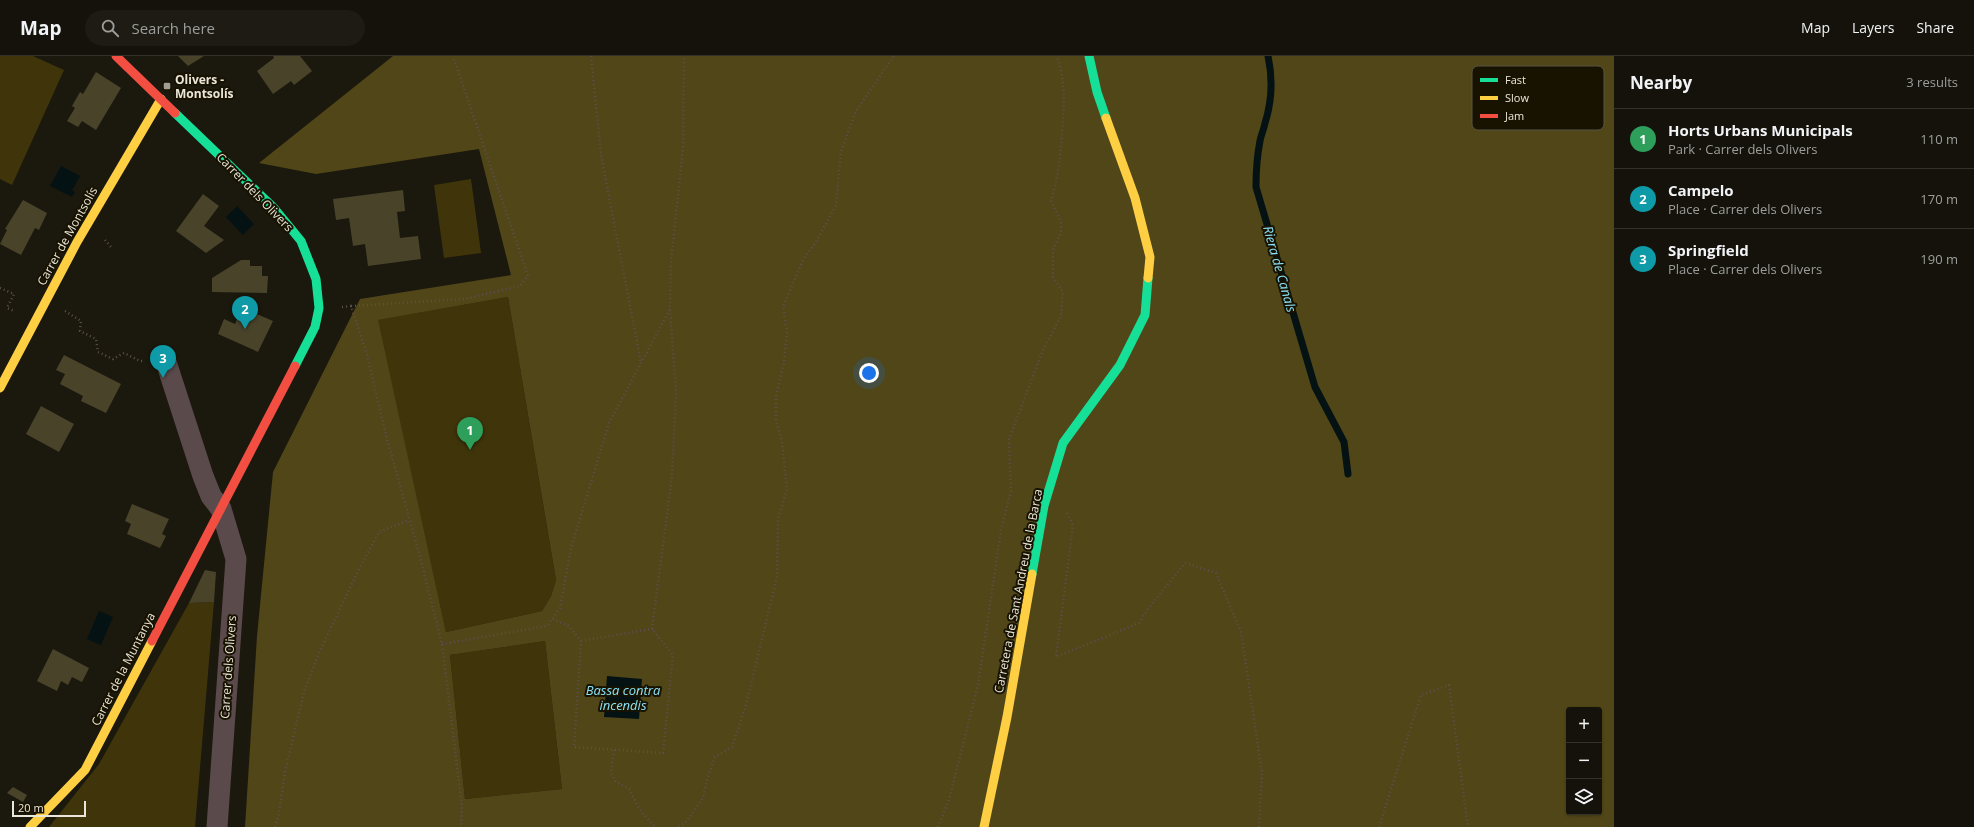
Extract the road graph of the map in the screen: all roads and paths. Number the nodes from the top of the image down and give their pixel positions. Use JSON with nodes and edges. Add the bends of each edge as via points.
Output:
{"nodes":[{"id":1,"x":116,"y":56,"type":"edge"},
{"id":2,"x":453,"y":56,"type":"edge"},
{"id":3,"x":590,"y":56,"type":"edge"},
{"id":4,"x":684,"y":56,"type":"edge"},
{"id":5,"x":894,"y":56,"type":"edge"},
{"id":6,"x":1057,"y":56,"type":"edge"},
{"id":7,"x":1089,"y":56,"type":"edge"},
{"id":8,"x":161,"y":99,"type":"junction"},
{"id":9,"x":0,"y":288,"type":"edge"},
{"id":10,"x":351,"y":306,"type":"junction"},
{"id":11,"x":7,"y":308,"type":"dead end"},
{"id":12,"x":319,"y":308,"type":"junction"},
{"id":13,"x":670,"y":309,"type":"junction"},
{"id":14,"x":79,"y":318,"type":"dead end"},
{"id":15,"x":140,"y":361,"type":"dead end"},
{"id":16,"x":166,"y":362,"type":"dead end"},
{"id":17,"x":641,"y":363,"type":"junction"},
{"id":18,"x":0,"y":388,"type":"edge"},
{"id":19,"x":1052,"y":480,"type":"junction"},
{"id":20,"x":221,"y":509,"type":"junction"},
{"id":21,"x":409,"y":520,"type":"junction"},
{"id":22,"x":553,"y":619,"type":"junction"},
{"id":23,"x":652,"y":629,"type":"junction"},
{"id":24,"x":581,"y":641,"type":"junction"},
{"id":25,"x":442,"y":644,"type":"junction"},
{"id":26,"x":614,"y":750,"type":"junction"},
{"id":27,"x":30,"y":827,"type":"edge"},
{"id":28,"x":217,"y":827,"type":"edge"},
{"id":29,"x":275,"y":827,"type":"edge"},
{"id":30,"x":461,"y":827,"type":"edge"},
{"id":31,"x":655,"y":827,"type":"edge"},
{"id":32,"x":679,"y":827,"type":"edge"},
{"id":33,"x":938,"y":827,"type":"edge"},
{"id":34,"x":984,"y":827,"type":"edge"},
{"id":35,"x":1259,"y":827,"type":"edge"},
{"id":36,"x":1380,"y":827,"type":"edge"},
{"id":37,"x":1468,"y":827,"type":"edge"}],
"edges":[{"from":1,"to":8,"type":"street","name":"Carrer dels Olivers"},
{"from":2,"to":10,"type":"path","via":[[528,276],[520,286],[465,299]]},
{"from":3,"to":17,"type":"path","via":[[601,155]]},
{"from":4,"to":13,"type":"path","via":[[683,149],[671,261]]},
{"from":5,"to":32,"type":"path","via":[[856,111],[841,152],[836,205],[803,260],[784,307],[787,332],[784,362],[776,396],[776,420],[782,442],[787,489],[778,519],[777,577],[746,705],[732,747],[716,757],[703,798],[687,821]]},
{"from":6,"to":33,"type":"path","via":[[1063,74],[1065,100],[1058,179],[1052,201],[1060,221],[1061,232],[1053,250],[1053,264],[1054,277],[1063,292],[1061,316],[1043,350],[1010,439],[1011,491],[1001,530],[978,685],[949,800]]},
{"from":7,"to":19,"type":"street","name":"Carretera de Sant Andreu de la Barca","via":[[1097,92],[1135,198],[1150,257],[1145,315],[1120,365],[1063,443]]},
{"from":8,"to":12,"type":"street","name":"Carrer dels Olivers","via":[[274,208],[301,241],[316,279]]},
{"from":8,"to":18,"type":"street","name":"Carrer de Montsolís","via":[[120,164]]},
{"from":9,"to":11,"type":"path","via":[[14,294]]},
{"from":10,"to":12,"type":"path"},
{"from":10,"to":21,"type":"path","via":[[366,351]]},
{"from":12,"to":20,"type":"street","name":"Carrer dels Olivers","via":[[314,327]]},
{"from":13,"to":17,"type":"path"},
{"from":13,"to":23,"type":"path","via":[[676,393],[672,476]]},
{"from":14,"to":15,"type":"path","via":[[80,331],[96,339],[98,352],[113,359],[124,353]]},
{"from":16,"to":20,"type":"street","name":"Carrer dels Olivers","via":[[203,476],[211,496]]},
{"from":17,"to":22,"type":"path","via":[[609,423],[571,548],[560,608]]},
{"from":19,"to":34,"type":"street","name":"Carretera de Sant Andreu de la Barca","via":[[1044,506],[1007,717]]},
{"from":19,"to":35,"type":"path","via":[[1073,525],[1056,657],[1139,623],[1185,563],[1216,573],[1241,632],[1262,773]]},
{"from":20,"to":27,"type":"street","name":"Carrer de la Muntanya","via":[[85,770]]},
{"from":20,"to":28,"type":"street","name":"Carrer dels Olivers","via":[[236,559]]},
{"from":21,"to":25,"type":"path"},
{"from":21,"to":29,"type":"path","via":[[379,532],[319,652],[304,692]]},
{"from":22,"to":24,"type":"path","via":[[569,626]]},
{"from":22,"to":25,"type":"path","via":[[547,626]]},
{"from":23,"to":24,"type":"path"},
{"from":23,"to":26,"type":"path","via":[[673,655],[663,753]]},
{"from":24,"to":26,"type":"path","via":[[574,747]]},
{"from":25,"to":30,"type":"path","via":[[462,808]]},
{"from":26,"to":31,"type":"path","via":[[612,772],[615,781],[629,788],[640,810]]},
{"from":36,"to":37,"type":"path","via":[[1421,695],[1449,685]]}]}
